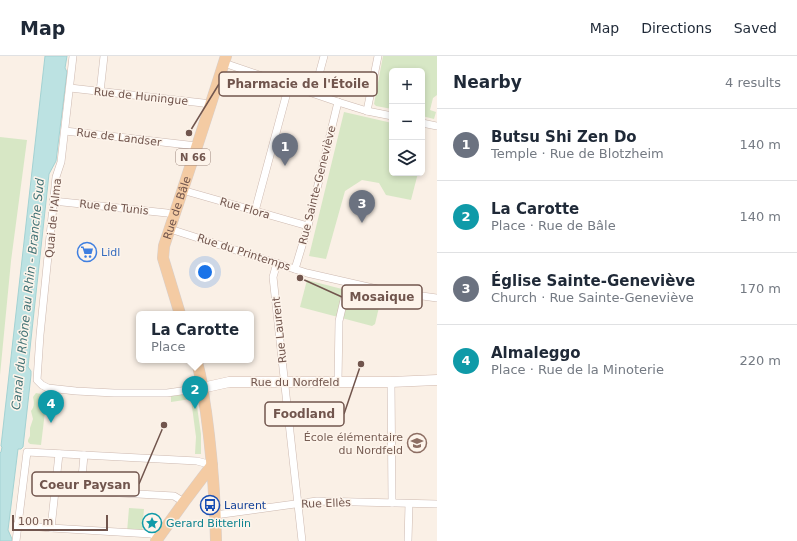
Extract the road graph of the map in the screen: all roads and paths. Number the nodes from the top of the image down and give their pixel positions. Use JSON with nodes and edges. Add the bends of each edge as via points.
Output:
{"nodes":[{"id":1,"x":73,"y":56,"type":"edge"},
{"id":2,"x":104,"y":56,"type":"edge"},
{"id":3,"x":324,"y":56,"type":"edge"},
{"id":4,"x":378,"y":56,"type":"edge"},
{"id":5,"x":225,"y":59,"type":"edge"},
{"id":6,"x":289,"y":85,"type":"junction"},
{"id":7,"x":70,"y":88,"type":"junction"},
{"id":8,"x":100,"y":92,"type":"junction"},
{"id":9,"x":314,"y":93,"type":"junction"},
{"id":10,"x":338,"y":102,"type":"junction"},
{"id":11,"x":211,"y":105,"type":"junction"},
{"id":12,"x":367,"y":111,"type":"junction"},
{"id":13,"x":389,"y":115,"type":"edge"},
{"id":14,"x":425,"y":124,"type":"edge"},
{"id":15,"x":437,"y":126,"type":"edge"},
{"id":16,"x":65,"y":130,"type":"junction"},
{"id":17,"x":197,"y":146,"type":"junction"},
{"id":18,"x":182,"y":190,"type":"junction"},
{"id":19,"x":53,"y":201,"type":"junction"},
{"id":20,"x":255,"y":211,"type":"junction"},
{"id":21,"x":174,"y":215,"type":"junction"},
{"id":22,"x":308,"y":226,"type":"junction"},
{"id":23,"x":170,"y":228,"type":"junction"},
{"id":24,"x":277,"y":263,"type":"junction"},
{"id":25,"x":295,"y":269,"type":"junction"},
{"id":26,"x":348,"y":283,"type":"junction"},
{"id":27,"x":437,"y":298,"type":"edge"},
{"id":28,"x":179,"y":311,"type":"edge"},
{"id":29,"x":197,"y":363,"type":"edge"},
{"id":30,"x":437,"y":380,"type":"edge"},
{"id":31,"x":285,"y":382,"type":"junction"},
{"id":32,"x":338,"y":382,"type":"junction"},
{"id":33,"x":391,"y":382,"type":"junction"},
{"id":34,"x":202,"y":388,"type":"junction"},
{"id":35,"x":59,"y":454,"type":"junction"},
{"id":36,"x":84,"y":455,"type":"junction"},
{"id":37,"x":212,"y":465,"type":"junction"},
{"id":38,"x":184,"y":502,"type":"junction"},
{"id":39,"x":298,"y":503,"type":"junction"},
{"id":40,"x":392,"y":503,"type":"junction"},
{"id":41,"x":409,"y":504,"type":"junction"},
{"id":42,"x":437,"y":504,"type":"edge"},
{"id":43,"x":216,"y":515,"type":"junction"},
{"id":44,"x":18,"y":525,"type":"junction"},
{"id":45,"x":51,"y":528,"type":"junction"},
{"id":46,"x":157,"y":539,"type":"edge"},
{"id":47,"x":16,"y":541,"type":"edge"},
{"id":48,"x":216,"y":541,"type":"edge"},
{"id":49,"x":302,"y":541,"type":"edge"},
{"id":50,"x":408,"y":541,"type":"edge"}],
"edges":[{"from":1,"to":7,"type":"street","name":"Quai de l'Alma"},
{"from":2,"to":8,"type":"street"},
{"from":3,"to":9,"type":"street"},
{"from":4,"to":12,"type":"street"},
{"from":5,"to":6,"type":"street"},
{"from":5,"to":11,"type":"main road","name":"Rue de Bâle","number":"N 66"},
{"from":6,"to":9,"type":"street"},
{"from":6,"to":20,"type":"street"},
{"from":7,"to":8,"type":"street","name":"Rue de Huningue"},
{"from":7,"to":16,"type":"street","name":"Quai de l'Alma"},
{"from":8,"to":11,"type":"street","name":"Rue de Huningue"},
{"from":9,"to":10,"type":"street"},
{"from":10,"to":12,"type":"street"},
{"from":10,"to":22,"type":"street","name":"Rue Sainte-Geneviève"},
{"from":11,"to":17,"type":"main road","name":"Rue de Bâle","number":"N 66"},
{"from":12,"to":13,"type":"street"},
{"from":14,"to":15,"type":"street"},
{"from":16,"to":17,"type":"street","name":"Rue de Landser"},
{"from":16,"to":19,"type":"street","name":"Quai de l'Alma"},
{"from":17,"to":18,"type":"main road","name":"Rue de Bâle","number":"N 66"},
{"from":18,"to":20,"type":"street","name":"Rue Flora"},
{"from":18,"to":21,"type":"main road","name":"Rue de Bâle","number":"N 66"},
{"from":19,"to":21,"type":"street","name":"Rue de Tunis"},
{"from":19,"to":34,"type":"street","name":"Quai de l'Alma","via":[[37,380],[48,388],[114,393],[150,393]]},
{"from":20,"to":22,"type":"street","name":"Rue Flora"},
{"from":21,"to":23,"type":"main road","name":"Rue de Bâle","number":"N 66"},
{"from":22,"to":25,"type":"street","name":"Rue Sainte-Geneviève"},
{"from":23,"to":24,"type":"street","name":"Rue du Printemps"},
{"from":23,"to":28,"type":"main road","name":"Rue de Bâle","number":"N 66","via":[[163,258]]},
{"from":24,"to":25,"type":"street","name":"Rue du Printemps"},
{"from":24,"to":31,"type":"street","name":"Rue Laurent","via":[[273,277]]},
{"from":25,"to":26,"type":"street","name":"Rue du Printemps"},
{"from":26,"to":27,"type":"street","name":"Rue du Printemps"},
{"from":26,"to":32,"type":"street","via":[[339,321]]},
{"from":29,"to":34,"type":"main road"},
{"from":30,"to":33,"type":"main road","name":"Rue du Nordfeld"},
{"from":31,"to":32,"type":"main road","name":"Rue du Nordfeld"},
{"from":31,"to":34,"type":"main road","name":"Rue du Nordfeld","via":[[229,382]]},
{"from":31,"to":39,"type":"street","name":"Rue Laurent"},
{"from":32,"to":33,"type":"main road","name":"Rue du Nordfeld"},
{"from":33,"to":40,"type":"street"},
{"from":34,"to":37,"type":"main road"},
{"from":35,"to":36,"type":"street"},
{"from":35,"to":44,"type":"street","via":[[27,452]]},
{"from":35,"to":45,"type":"street"},
{"from":36,"to":37,"type":"street","via":[[197,461]]},
{"from":36,"to":38,"type":"street","via":[[81,489],[83,491],[174,496]]},
{"from":37,"to":38,"type":"main road"},
{"from":37,"to":43,"type":"main road"},
{"from":38,"to":46,"type":"main road"},
{"from":39,"to":40,"type":"street","name":"Rue Ellès"},
{"from":39,"to":43,"type":"street","name":"Rue Ellès"},
{"from":39,"to":49,"type":"street","name":"Rue Laurent"},
{"from":40,"to":41,"type":"street","name":"Rue Ellès"},
{"from":41,"to":42,"type":"street","name":"Rue Ellès"},
{"from":41,"to":50,"type":"street"},
{"from":43,"to":48,"type":"main road"},
{"from":44,"to":45,"type":"street"},
{"from":44,"to":47,"type":"street"},
{"from":45,"to":46,"type":"street","via":[[151,534]]}]}
